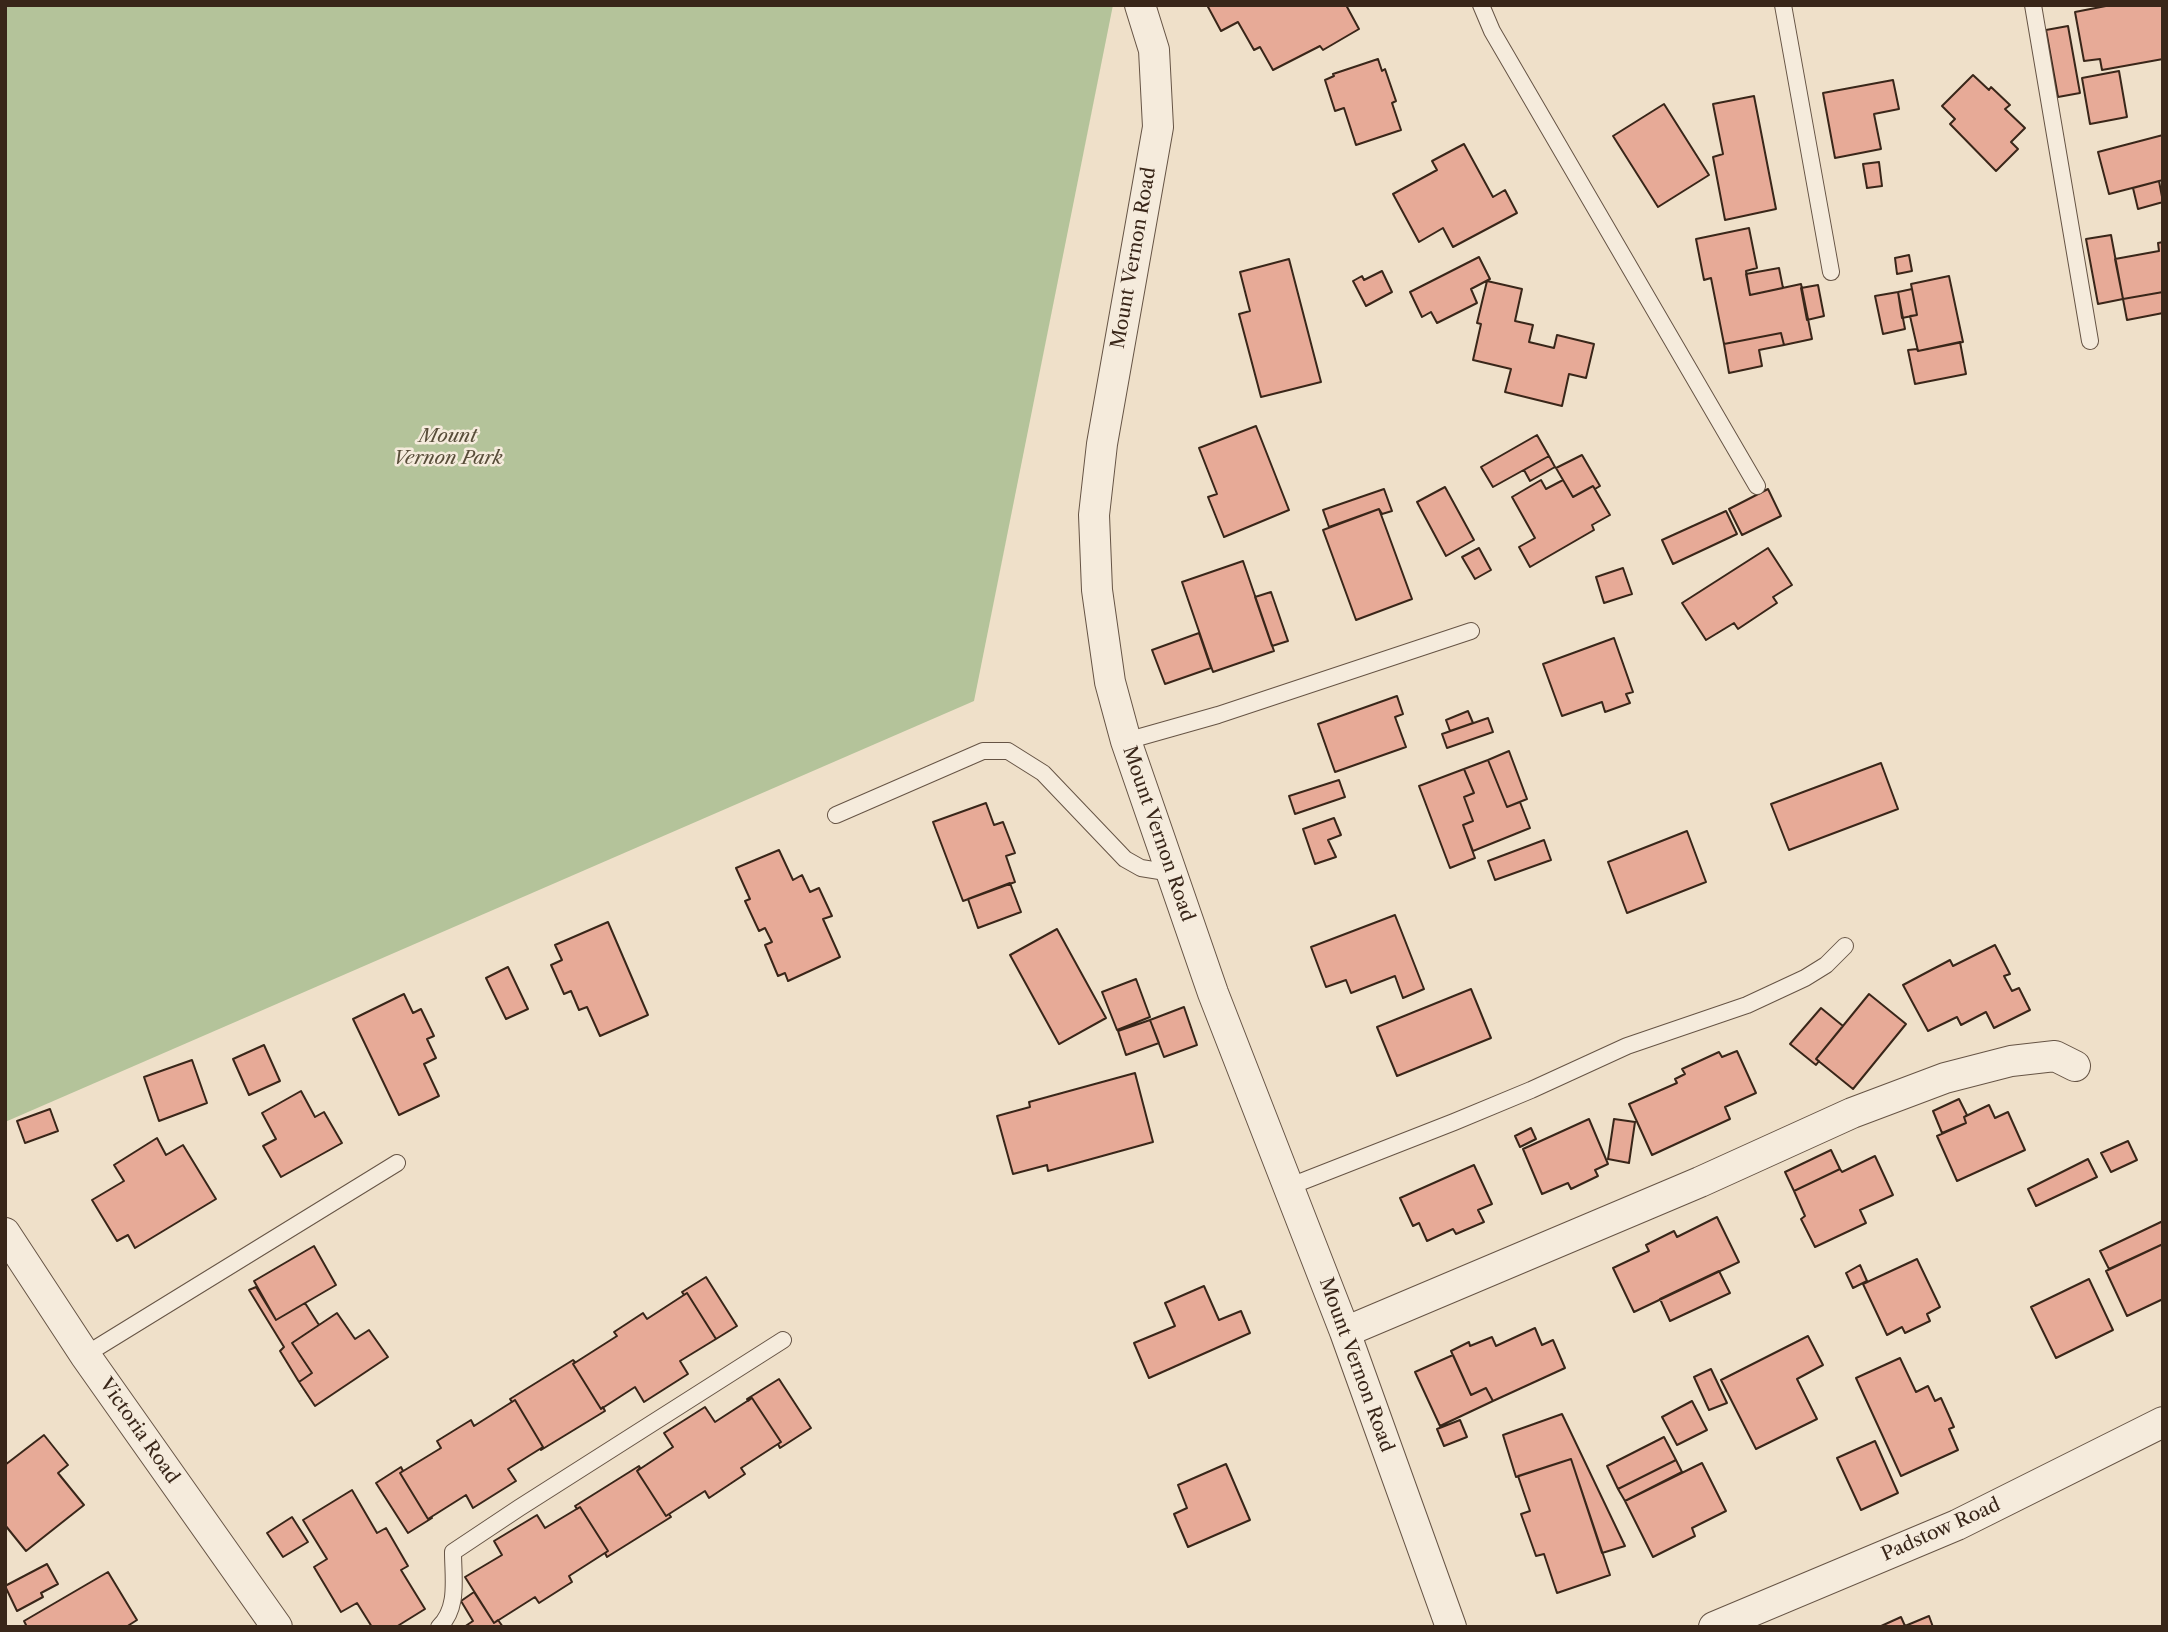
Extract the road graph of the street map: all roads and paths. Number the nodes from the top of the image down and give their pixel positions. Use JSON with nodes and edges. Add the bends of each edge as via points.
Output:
{"nodes":[{"id":1,"x":1140,"y":5,"type":"edge"},
{"id":2,"x":1481,"y":5,"type":"edge"},
{"id":3,"x":1783,"y":5,"type":"edge"},
{"id":4,"x":2033,"y":5,"type":"edge"},
{"id":5,"x":1831,"y":272,"type":"dead end"},
{"id":6,"x":2090,"y":341,"type":"dead end"},
{"id":7,"x":1757,"y":486,"type":"dead end"},
{"id":8,"x":1471,"y":631,"type":"dead end"},
{"id":9,"x":1126,"y":741,"type":"junction"},
{"id":10,"x":836,"y":815,"type":"dead end"},
{"id":11,"x":1172,"y":873,"type":"junction"},
{"id":12,"x":1845,"y":946,"type":"dead end"},
{"id":13,"x":2076,"y":1066,"type":"dead end"},
{"id":14,"x":397,"y":1163,"type":"dead end"},
{"id":15,"x":1289,"y":1186,"type":"junction"},
{"id":16,"x":5,"y":1233,"type":"edge"},
{"id":17,"x":1345,"y":1332,"type":"junction"},
{"id":18,"x":783,"y":1340,"type":"dead end"},
{"id":19,"x":85,"y":1355,"type":"junction"},
{"id":20,"x":2163,"y":1422,"type":"edge"},
{"id":21,"x":274,"y":1626,"type":"edge"},
{"id":22,"x":439,"y":1627,"type":"edge"},
{"id":23,"x":1451,"y":1627,"type":"edge"},
{"id":24,"x":1714,"y":1627,"type":"edge"}],
"edges":[{"from":1,"to":9,"type":"street","name":"Mount Vernon Road","via":[[1154,50],[1158,127],[1101,444],[1094,515],[1097,590],[1111,682]]},
{"from":2,"to":7,"type":"lane"},
{"from":3,"to":5,"type":"lane"},
{"from":4,"to":6,"type":"lane"},
{"from":8,"to":9,"type":"lane"},
{"from":9,"to":11,"type":"street","name":"Mount Vernon Road"},
{"from":10,"to":11,"type":"lane","via":[[983,751],[1007,751],[1043,773],[1125,859],[1141,868]]},
{"from":11,"to":15,"type":"street","name":"Mount Vernon Road","via":[[1213,993]]},
{"from":12,"to":15,"type":"lane","via":[[1805,978],[1747,1005],[1627,1046],[1493,1106]]},
{"from":13,"to":17,"type":"street","via":[[2055,1056],[2011,1061],[1934,1083],[1852,1113]]},
{"from":14,"to":19,"type":"lane"},
{"from":15,"to":17,"type":"street","name":"Mount Vernon Road"},
{"from":16,"to":19,"type":"street","name":"Victoria Road"},
{"from":17,"to":23,"type":"street","name":"Mount Vernon Road"},
{"from":18,"to":22,"type":"lane","via":[[453,1552],[453,1606]]},
{"from":19,"to":21,"type":"street","name":"Victoria Road"},
{"from":20,"to":24,"type":"street","name":"Padstow Road","via":[[1957,1525]]}]}
